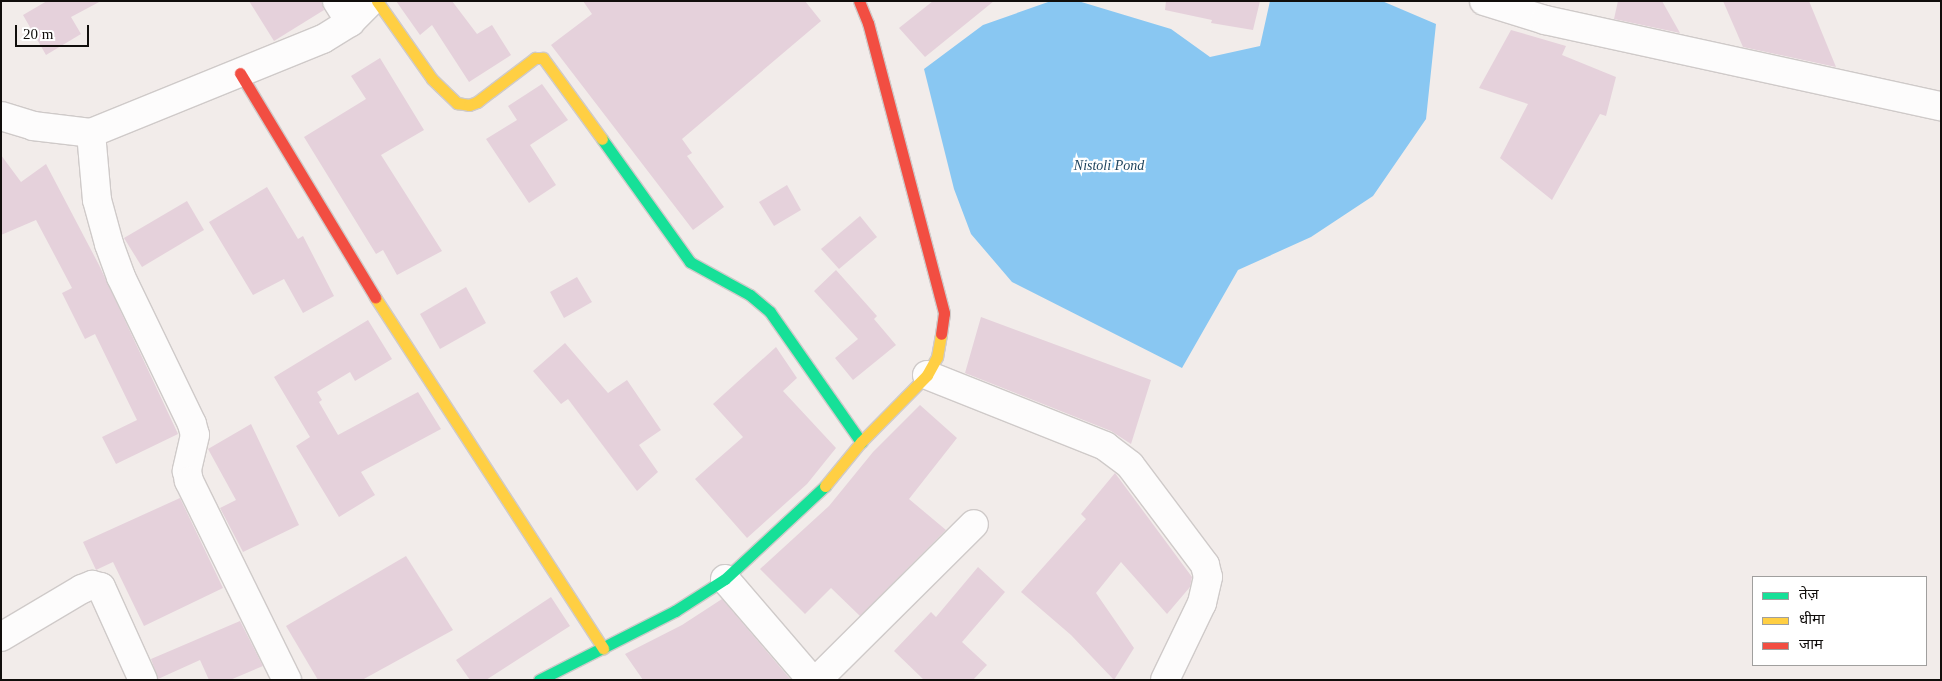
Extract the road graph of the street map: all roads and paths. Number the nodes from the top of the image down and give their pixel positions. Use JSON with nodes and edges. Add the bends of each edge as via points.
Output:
{"nodes":[{"id":1,"x":371,"y":1,"type":"edge"},
{"id":2,"x":377,"y":1,"type":"edge"},
{"id":3,"x":859,"y":1,"type":"edge"},
{"id":4,"x":1484,"y":1,"type":"edge"},
{"id":5,"x":344,"y":12,"type":"edge"},
{"id":6,"x":240,"y":73,"type":"junction"},
{"id":7,"x":1941,"y":106,"type":"edge"},
{"id":8,"x":1,"y":116,"type":"edge"},
{"id":9,"x":91,"y":133,"type":"junction"},
{"id":10,"x":927,"y":375,"type":"junction"},
{"id":11,"x":861,"y":442,"type":"junction"},
{"id":12,"x":974,"y":524,"type":"dead end"},
{"id":13,"x":725,"y":579,"type":"junction"},
{"id":14,"x":1,"y":637,"type":"edge"},
{"id":15,"x":603,"y":648,"type":"junction"},
{"id":16,"x":143,"y":680,"type":"edge"},
{"id":17,"x":287,"y":680,"type":"edge"},
{"id":18,"x":539,"y":680,"type":"edge"},
{"id":19,"x":812,"y":680,"type":"edge"},
{"id":20,"x":817,"y":680,"type":"edge"},
{"id":21,"x":1165,"y":680,"type":"edge"}],
"edges":[{"from":1,"to":5,"type":"street"},
{"from":2,"to":11,"type":"street","via":[[432,79],[457,103],[469,105],[477,102],[535,58],[543,58],[690,262],[750,295],[770,312]]},
{"from":3,"to":10,"type":"street","via":[[868,23],[944,313],[937,357]]},
{"from":4,"to":7,"type":"street","via":[[1545,20]]},
{"from":5,"to":6,"type":"street","via":[[323,39]]},
{"from":6,"to":9,"type":"street"},
{"from":6,"to":15,"type":"street","via":[[340,243]]},
{"from":8,"to":9,"type":"street","via":[[34,126]]},
{"from":9,"to":17,"type":"street","via":[[97,200],[109,244],[121,277],[192,424],[195,435],[187,471],[189,481]]},
{"from":10,"to":11,"type":"street"},
{"from":10,"to":21,"type":"street","via":[[1106,446],[1130,465],[1205,565],[1208,577],[1202,603]]},
{"from":11,"to":13,"type":"street","via":[[818,495]]},
{"from":12,"to":20,"type":"street"},
{"from":13,"to":15,"type":"street","via":[[701,597]]},
{"from":13,"to":19,"type":"street"},
{"from":14,"to":16,"type":"street","via":[[82,589],[92,585],[101,587]]},
{"from":15,"to":18,"type":"street"}]}
